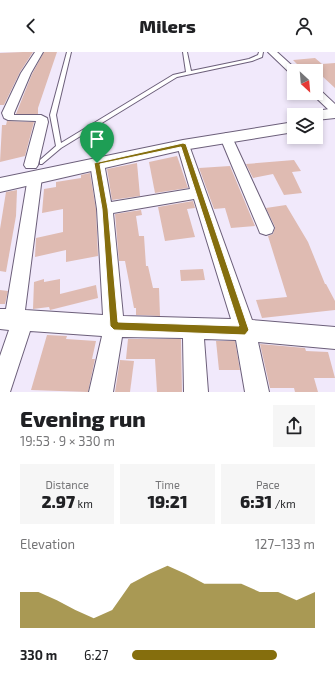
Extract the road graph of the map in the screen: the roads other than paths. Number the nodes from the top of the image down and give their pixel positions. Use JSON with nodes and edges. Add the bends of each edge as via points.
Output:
{"nodes":[{"id":1,"x":39,"y":52,"type":"edge"},
{"id":2,"x":69,"y":52,"type":"edge"},
{"id":3,"x":185,"y":52,"type":"edge"},
{"id":4,"x":261,"y":52,"type":"edge"},
{"id":5,"x":285,"y":52,"type":"edge"},
{"id":6,"x":273,"y":53,"type":"edge"},
{"id":7,"x":287,"y":66,"type":"edge"},
{"id":8,"x":189,"y":72,"type":"junction"},
{"id":9,"x":323,"y":99,"type":"edge"},
{"id":10,"x":335,"y":111,"type":"edge"},
{"id":11,"x":323,"y":114,"type":"edge"},
{"id":12,"x":287,"y":119,"type":"edge"},
{"id":13,"x":335,"y":122,"type":"edge"},
{"id":14,"x":323,"y":123,"type":"edge"},
{"id":15,"x":287,"y":128,"type":"edge"},
{"id":16,"x":226,"y":137,"type":"junction"},
{"id":17,"x":183,"y":144,"type":"junction"},
{"id":18,"x":59,"y":147,"type":"junction"},
{"id":19,"x":97,"y":163,"type":"junction"},
{"id":20,"x":36,"y":168,"type":"junction"},
{"id":21,"x":0,"y":172,"type":"edge"},
{"id":22,"x":0,"y":185,"type":"edge"},
{"id":23,"x":198,"y":193,"type":"junction"},
{"id":24,"x":105,"y":209,"type":"junction"},
{"id":25,"x":266,"y":228,"type":"dead end"},
{"id":26,"x":12,"y":319,"type":"edge"},
{"id":27,"x":114,"y":326,"type":"junction"},
{"id":28,"x":193,"y":328,"type":"junction"},
{"id":29,"x":245,"y":330,"type":"junction"},
{"id":30,"x":335,"y":339,"type":"edge"},
{"id":31,"x":0,"y":389,"type":"edge"},
{"id":32,"x":101,"y":392,"type":"edge"},
{"id":33,"x":196,"y":392,"type":"edge"},
{"id":34,"x":257,"y":392,"type":"edge"}],
"edges":[{"from":1,"to":20,"type":"street","via":[[26,73],[8,113],[12,118],[41,118]]},
{"from":2,"to":18,"type":"lane","via":[[54,116]]},
{"from":3,"to":8,"type":"lane"},
{"from":4,"to":8,"type":"lane","via":[[260,56],[250,60]]},
{"from":5,"to":6,"type":"street"},
{"from":6,"to":7,"type":"street"},
{"from":8,"to":18,"type":"lane","via":[[175,76]]},
{"from":9,"to":10,"type":"street"},
{"from":10,"to":11,"type":"main road"},
{"from":12,"to":20,"type":"main road","via":[[205,131]]},
{"from":13,"to":14,"type":"main road"},
{"from":15,"to":16,"type":"main road"},
{"from":16,"to":17,"type":"main road"},
{"from":16,"to":25,"type":"street"},
{"from":17,"to":19,"type":"main road"},
{"from":17,"to":23,"type":"street"},
{"from":18,"to":20,"type":"lane"},
{"from":19,"to":20,"type":"main road"},
{"from":19,"to":24,"type":"street"},
{"from":20,"to":21,"type":"main road"},
{"from":20,"to":22,"type":"main road"},
{"from":20,"to":26,"type":"street"},
{"from":23,"to":24,"type":"street"},
{"from":23,"to":29,"type":"street"},
{"from":24,"to":27,"type":"street"},
{"from":26,"to":27,"type":"street"},
{"from":26,"to":31,"type":"street"},
{"from":27,"to":28,"type":"street"},
{"from":27,"to":32,"type":"street"},
{"from":28,"to":29,"type":"street"},
{"from":28,"to":33,"type":"street"},
{"from":29,"to":30,"type":"street"},
{"from":29,"to":34,"type":"street"}]}
